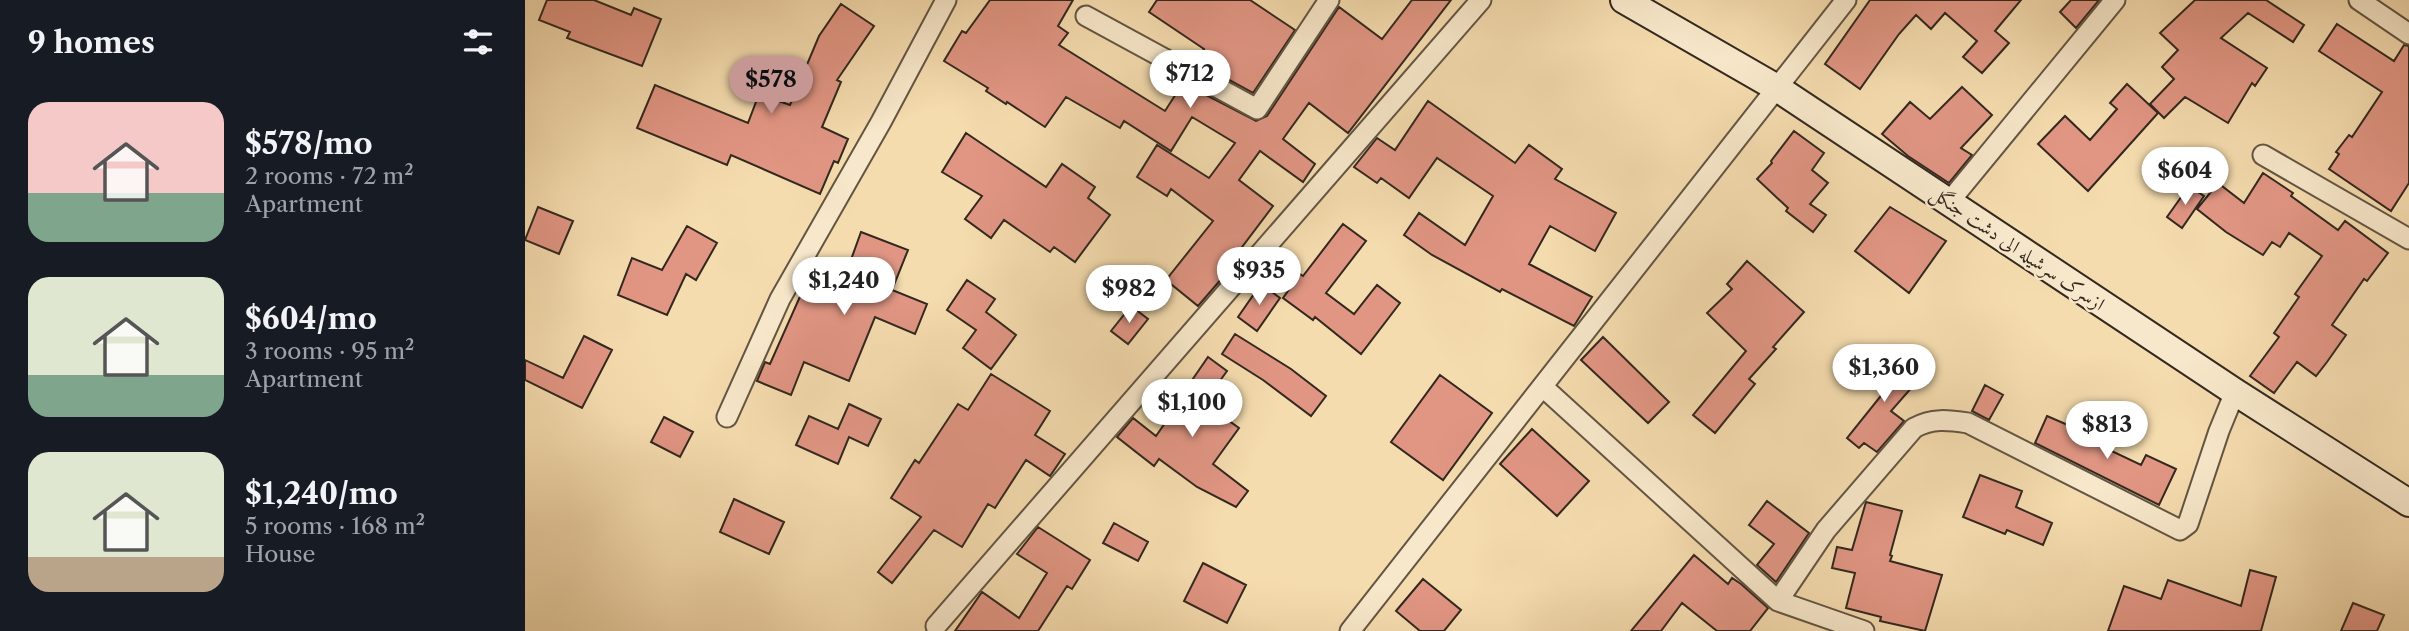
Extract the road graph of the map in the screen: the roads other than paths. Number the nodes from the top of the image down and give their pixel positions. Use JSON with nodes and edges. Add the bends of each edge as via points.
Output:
{"nodes":[{"id":1,"x":946,"y":0,"type":"edge"},
{"id":2,"x":1329,"y":0,"type":"edge"},
{"id":3,"x":1481,"y":0,"type":"edge"},
{"id":4,"x":1624,"y":0,"type":"edge"},
{"id":5,"x":1846,"y":0,"type":"edge"},
{"id":6,"x":2115,"y":0,"type":"edge"},
{"id":7,"x":2359,"y":0,"type":"edge"},
{"id":8,"x":1086,"y":16,"type":"dead end"},
{"id":9,"x":2409,"y":34,"type":"edge"},
{"id":10,"x":1777,"y":88,"type":"junction"},
{"id":11,"x":2263,"y":155,"type":"dead end"},
{"id":12,"x":1949,"y":202,"type":"junction"},
{"id":13,"x":2409,"y":240,"type":"edge"},
{"id":14,"x":1543,"y":387,"type":"junction"},
{"id":15,"x":2235,"y":392,"type":"junction"},
{"id":16,"x":727,"y":417,"type":"dead end"},
{"id":17,"x":2409,"y":503,"type":"edge"},
{"id":18,"x":1778,"y":601,"type":"junction"},
{"id":19,"x":936,"y":626,"type":"dead end"},
{"id":20,"x":1350,"y":631,"type":"edge"},
{"id":21,"x":1863,"y":631,"type":"edge"}],
"edges":[{"from":1,"to":16,"type":"street","via":[[780,299]]},
{"from":2,"to":8,"type":"street","via":[[1257,109]]},
{"from":3,"to":19,"type":"street"},
{"from":4,"to":10,"type":"street","name":"ازسرک سرشیله الی دشت جنگل"},
{"from":5,"to":10,"type":"street"},
{"from":6,"to":12,"type":"street"},
{"from":7,"to":9,"type":"street"},
{"from":10,"to":12,"type":"street","name":"ازسرک سرشیله الی دشت جنگل"},
{"from":10,"to":14,"type":"street"},
{"from":11,"to":13,"type":"street"},
{"from":12,"to":15,"type":"street","name":"ازسرک سرشیله الی دشت جنگل"},
{"from":14,"to":18,"type":"street"},
{"from":14,"to":20,"type":"street"},
{"from":15,"to":17,"type":"street","name":"ازسرک سرشیله الی دشت جنگل"},
{"from":15,"to":18,"type":"street","via":[[2189,524],[2180,530],[1968,423],[1935,420],[1914,428],[1826,530]]},
{"from":18,"to":21,"type":"street"}]}
